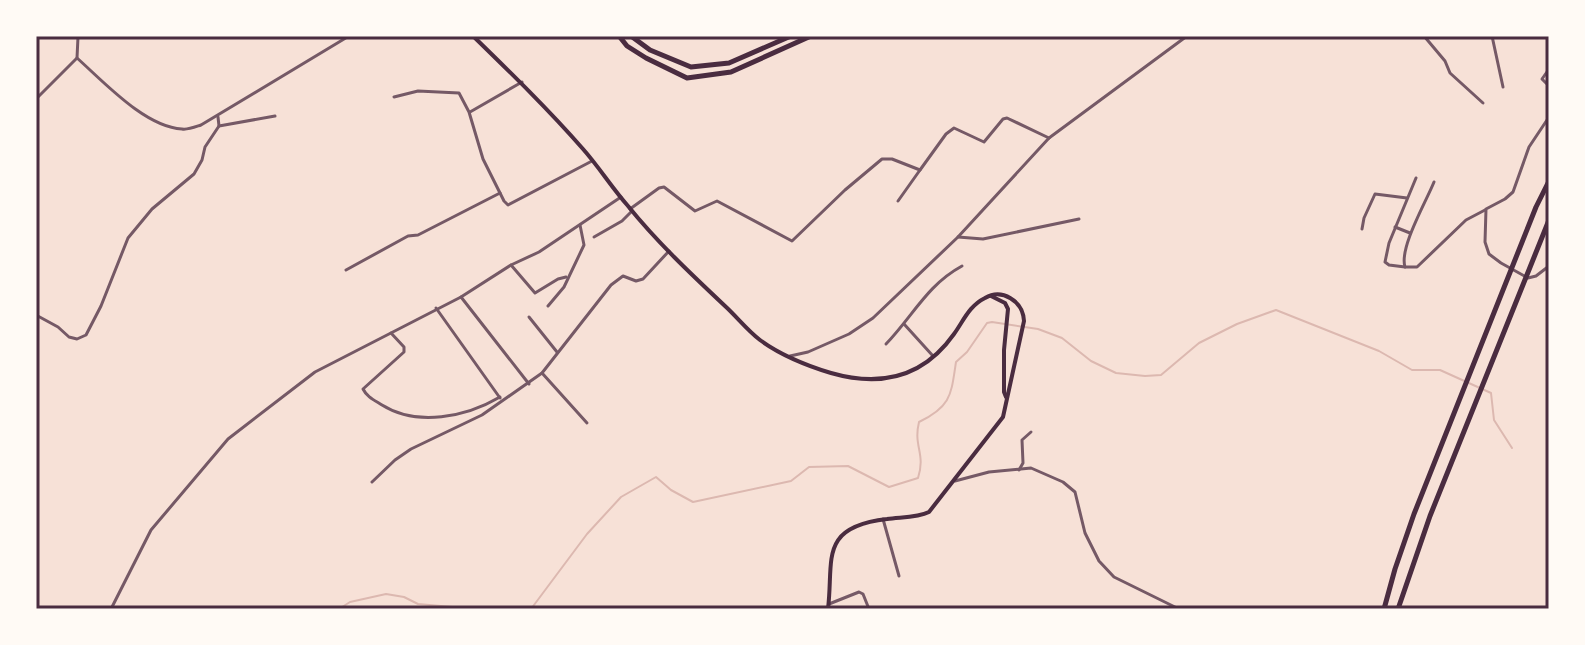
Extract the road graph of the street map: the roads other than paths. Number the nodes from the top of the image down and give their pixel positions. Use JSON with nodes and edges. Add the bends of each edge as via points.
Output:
{"nodes":[{"id":1,"x":69,"y":36,"type":"edge"},
{"id":2,"x":80,"y":36,"type":"edge"},
{"id":3,"x":349,"y":36,"type":"edge"},
{"id":4,"x":473,"y":36,"type":"edge"},
{"id":5,"x":619,"y":36,"type":"edge"},
{"id":6,"x":631,"y":36,"type":"edge"},
{"id":7,"x":791,"y":36,"type":"edge"},
{"id":8,"x":811,"y":36,"type":"edge"},
{"id":9,"x":1187,"y":36,"type":"edge"},
{"id":10,"x":1424,"y":36,"type":"edge"},
{"id":11,"x":1492,"y":36,"type":"edge"},
{"id":12,"x":77,"y":58,"type":"junction"},
{"id":13,"x":1549,"y":69,"type":"edge"},
{"id":14,"x":522,"y":82,"type":"junction"},
{"id":15,"x":1549,"y":86,"type":"edge"},
{"id":16,"x":1503,"y":87,"type":"dead end"},
{"id":17,"x":394,"y":97,"type":"dead end"},
{"id":18,"x":36,"y":99,"type":"edge"},
{"id":19,"x":1483,"y":103,"type":"dead end"},
{"id":20,"x":469,"y":112,"type":"junction"},
{"id":21,"x":217,"y":116,"type":"junction"},
{"id":22,"x":275,"y":116,"type":"dead end"},
{"id":23,"x":1549,"y":117,"type":"edge"},
{"id":24,"x":219,"y":126,"type":"junction"},
{"id":25,"x":1049,"y":138,"type":"junction"},
{"id":26,"x":593,"y":161,"type":"junction"},
{"id":27,"x":920,"y":170,"type":"junction"},
{"id":28,"x":1416,"y":178,"type":"dead end"},
{"id":29,"x":1549,"y":181,"type":"edge"},
{"id":30,"x":1434,"y":182,"type":"dead end"},
{"id":31,"x":500,"y":193,"type":"junction"},
{"id":32,"x":621,"y":197,"type":"junction"},
{"id":33,"x":1407,"y":198,"type":"junction"},
{"id":34,"x":898,"y":201,"type":"dead end"},
{"id":35,"x":1486,"y":209,"type":"junction"},
{"id":36,"x":631,"y":210,"type":"junction"},
{"id":37,"x":1079,"y":219,"type":"dead end"},
{"id":38,"x":1549,"y":220,"type":"edge"},
{"id":39,"x":580,"y":224,"type":"junction"},
{"id":40,"x":1395,"y":227,"type":"junction"},
{"id":41,"x":1362,"y":229,"type":"dead end"},
{"id":42,"x":1412,"y":233,"type":"junction"},
{"id":43,"x":594,"y":237,"type":"dead end"},
{"id":44,"x":958,"y":237,"type":"junction"},
{"id":45,"x":669,"y":251,"type":"junction"},
{"id":46,"x":511,"y":265,"type":"junction"},
{"id":47,"x":962,"y":266,"type":"dead end"},
{"id":48,"x":1549,"y":266,"type":"edge"},
{"id":49,"x":1405,"y":267,"type":"junction"},
{"id":50,"x":346,"y":270,"type":"dead end"},
{"id":51,"x":568,"y":277,"type":"junction"},
{"id":52,"x":990,"y":295,"type":"junction"},
{"id":53,"x":461,"y":297,"type":"junction"},
{"id":54,"x":548,"y":306,"type":"dead end"},
{"id":55,"x":436,"y":308,"type":"junction"},
{"id":56,"x":36,"y":315,"type":"edge"},
{"id":57,"x":529,"y":317,"type":"dead end"},
{"id":58,"x":904,"y":324,"type":"junction"},
{"id":59,"x":391,"y":333,"type":"junction"},
{"id":60,"x":886,"y":344,"type":"dead end"},
{"id":61,"x":557,"y":352,"type":"junction"},
{"id":62,"x":790,"y":356,"type":"junction"},
{"id":63,"x":933,"y":356,"type":"junction"},
{"id":64,"x":542,"y":373,"type":"junction"},
{"id":65,"x":529,"y":384,"type":"junction"},
{"id":66,"x":501,"y":399,"type":"junction"},
{"id":67,"x":1008,"y":399,"type":"junction"},
{"id":68,"x":487,"y":405,"type":"junction"},
{"id":69,"x":482,"y":415,"type":"junction"},
{"id":70,"x":587,"y":423,"type":"dead end"},
{"id":71,"x":1031,"y":432,"type":"dead end"},
{"id":72,"x":1019,"y":470,"type":"junction"},
{"id":73,"x":372,"y":482,"type":"dead end"},
{"id":74,"x":951,"y":482,"type":"junction"},
{"id":75,"x":883,"y":519,"type":"junction"},
{"id":76,"x":899,"y":576,"type":"dead end"},
{"id":77,"x":828,"y":606,"type":"edge"},
{"id":78,"x":111,"y":609,"type":"edge"},
{"id":79,"x":869,"y":609,"type":"edge"},
{"id":80,"x":1179,"y":609,"type":"edge"},
{"id":81,"x":1384,"y":609,"type":"edge"},
{"id":82,"x":1398,"y":609,"type":"edge"}],
"edges":[{"from":1,"to":2,"type":"highway"},
{"from":2,"to":12,"type":"street"},
{"from":3,"to":21,"type":"street"},
{"from":4,"to":14,"type":"main road"},
{"from":5,"to":8,"type":"highway","via":[[646,58],[687,78],[731,72]]},
{"from":6,"to":7,"type":"highway","via":[[691,67],[729,63]]},
{"from":9,"to":25,"type":"street"},
{"from":10,"to":19,"type":"street","via":[[1450,73]]},
{"from":11,"to":16,"type":"street"},
{"from":12,"to":18,"type":"street"},
{"from":12,"to":21,"type":"street","via":[[127,102],[162,124],[183,130]]},
{"from":13,"to":15,"type":"street","via":[[1542,79]]},
{"from":14,"to":20,"type":"street"},
{"from":14,"to":26,"type":"main road"},
{"from":17,"to":20,"type":"street","via":[[456,91]]},
{"from":20,"to":31,"type":"street"},
{"from":21,"to":24,"type":"street"},
{"from":22,"to":24,"type":"street"},
{"from":23,"to":35,"type":"street","via":[[1529,147],[1513,192]]},
{"from":24,"to":56,"type":"street","via":[[194,174],[152,209],[128,238],[86,335],[69,337]]},
{"from":25,"to":27,"type":"street","via":[[1007,118],[984,142],[954,128]]},
{"from":25,"to":44,"type":"street"},
{"from":26,"to":31,"type":"street","via":[[509,205]]},
{"from":26,"to":32,"type":"main road"},
{"from":27,"to":34,"type":"street"},
{"from":27,"to":36,"type":"street","via":[[882,159],[792,241],[717,201],[695,211],[664,187]]},
{"from":28,"to":33,"type":"street"},
{"from":29,"to":81,"type":"highway","via":[[1414,514]]},
{"from":30,"to":42,"type":"street"},
{"from":31,"to":50,"type":"street"},
{"from":32,"to":36,"type":"main road"},
{"from":32,"to":39,"type":"street"},
{"from":33,"to":40,"type":"street"},
{"from":33,"to":41,"type":"street","via":[[1375,194]]},
{"from":35,"to":48,"type":"street","via":[[1485,242],[1493,257],[1528,278]]},
{"from":35,"to":49,"type":"street","via":[[1466,220],[1417,267]]},
{"from":36,"to":43,"type":"street"},
{"from":36,"to":45,"type":"main road"},
{"from":37,"to":44,"type":"street","via":[[983,239]]},
{"from":38,"to":82,"type":"highway"},
{"from":39,"to":46,"type":"street"},
{"from":39,"to":51,"type":"street","via":[[584,245]]},
{"from":40,"to":42,"type":"street"},
{"from":40,"to":49,"type":"street","via":[[1385,262]]},
{"from":42,"to":49,"type":"street"},
{"from":44,"to":62,"type":"street","via":[[873,318],[849,334]]},
{"from":45,"to":61,"type":"street","via":[[643,279],[623,276],[611,285]]},
{"from":45,"to":62,"type":"main road","via":[[755,336]]},
{"from":46,"to":51,"type":"street","via":[[535,293]]},
{"from":46,"to":53,"type":"street"},
{"from":47,"to":58,"type":"street","via":[[936,282]]},
{"from":51,"to":54,"type":"street"},
{"from":52,"to":63,"type":"main road","via":[[971,309]]},
{"from":52,"to":67,"type":"main road","via":[[1008,309]]},
{"from":52,"to":67,"type":"main road","via":[[1014,300],[1022,309]]},
{"from":53,"to":55,"type":"street"},
{"from":53,"to":65,"type":"street"},
{"from":55,"to":59,"type":"street"},
{"from":55,"to":66,"type":"street"},
{"from":57,"to":61,"type":"street"},
{"from":58,"to":60,"type":"street"},
{"from":58,"to":63,"type":"street"},
{"from":59,"to":68,"type":"street","via":[[404,352],[365,386],[367,395],[407,415],[444,417]]},
{"from":59,"to":78,"type":"street","via":[[315,372],[228,439],[151,530]]},
{"from":61,"to":64,"type":"street"},
{"from":62,"to":63,"type":"main road","via":[[831,373],[876,380],[904,374]]},
{"from":64,"to":65,"type":"street"},
{"from":64,"to":70,"type":"street"},
{"from":65,"to":66,"type":"street"},
{"from":66,"to":68,"type":"street"},
{"from":66,"to":69,"type":"street"},
{"from":67,"to":74,"type":"main road","via":[[999,422]]},
{"from":68,"to":69,"type":"street"},
{"from":69,"to":73,"type":"street","via":[[411,449]]},
{"from":71,"to":72,"type":"street","via":[[1022,440]]},
{"from":72,"to":74,"type":"street"},
{"from":72,"to":80,"type":"street","via":[[1039,470],[1073,489],[1099,561],[1114,577]]},
{"from":74,"to":75,"type":"main road","via":[[925,515]]},
{"from":75,"to":76,"type":"street"},
{"from":75,"to":77,"type":"main road","via":[[851,529],[833,548]]},
{"from":77,"to":79,"type":"street","via":[[859,592]]}]}
